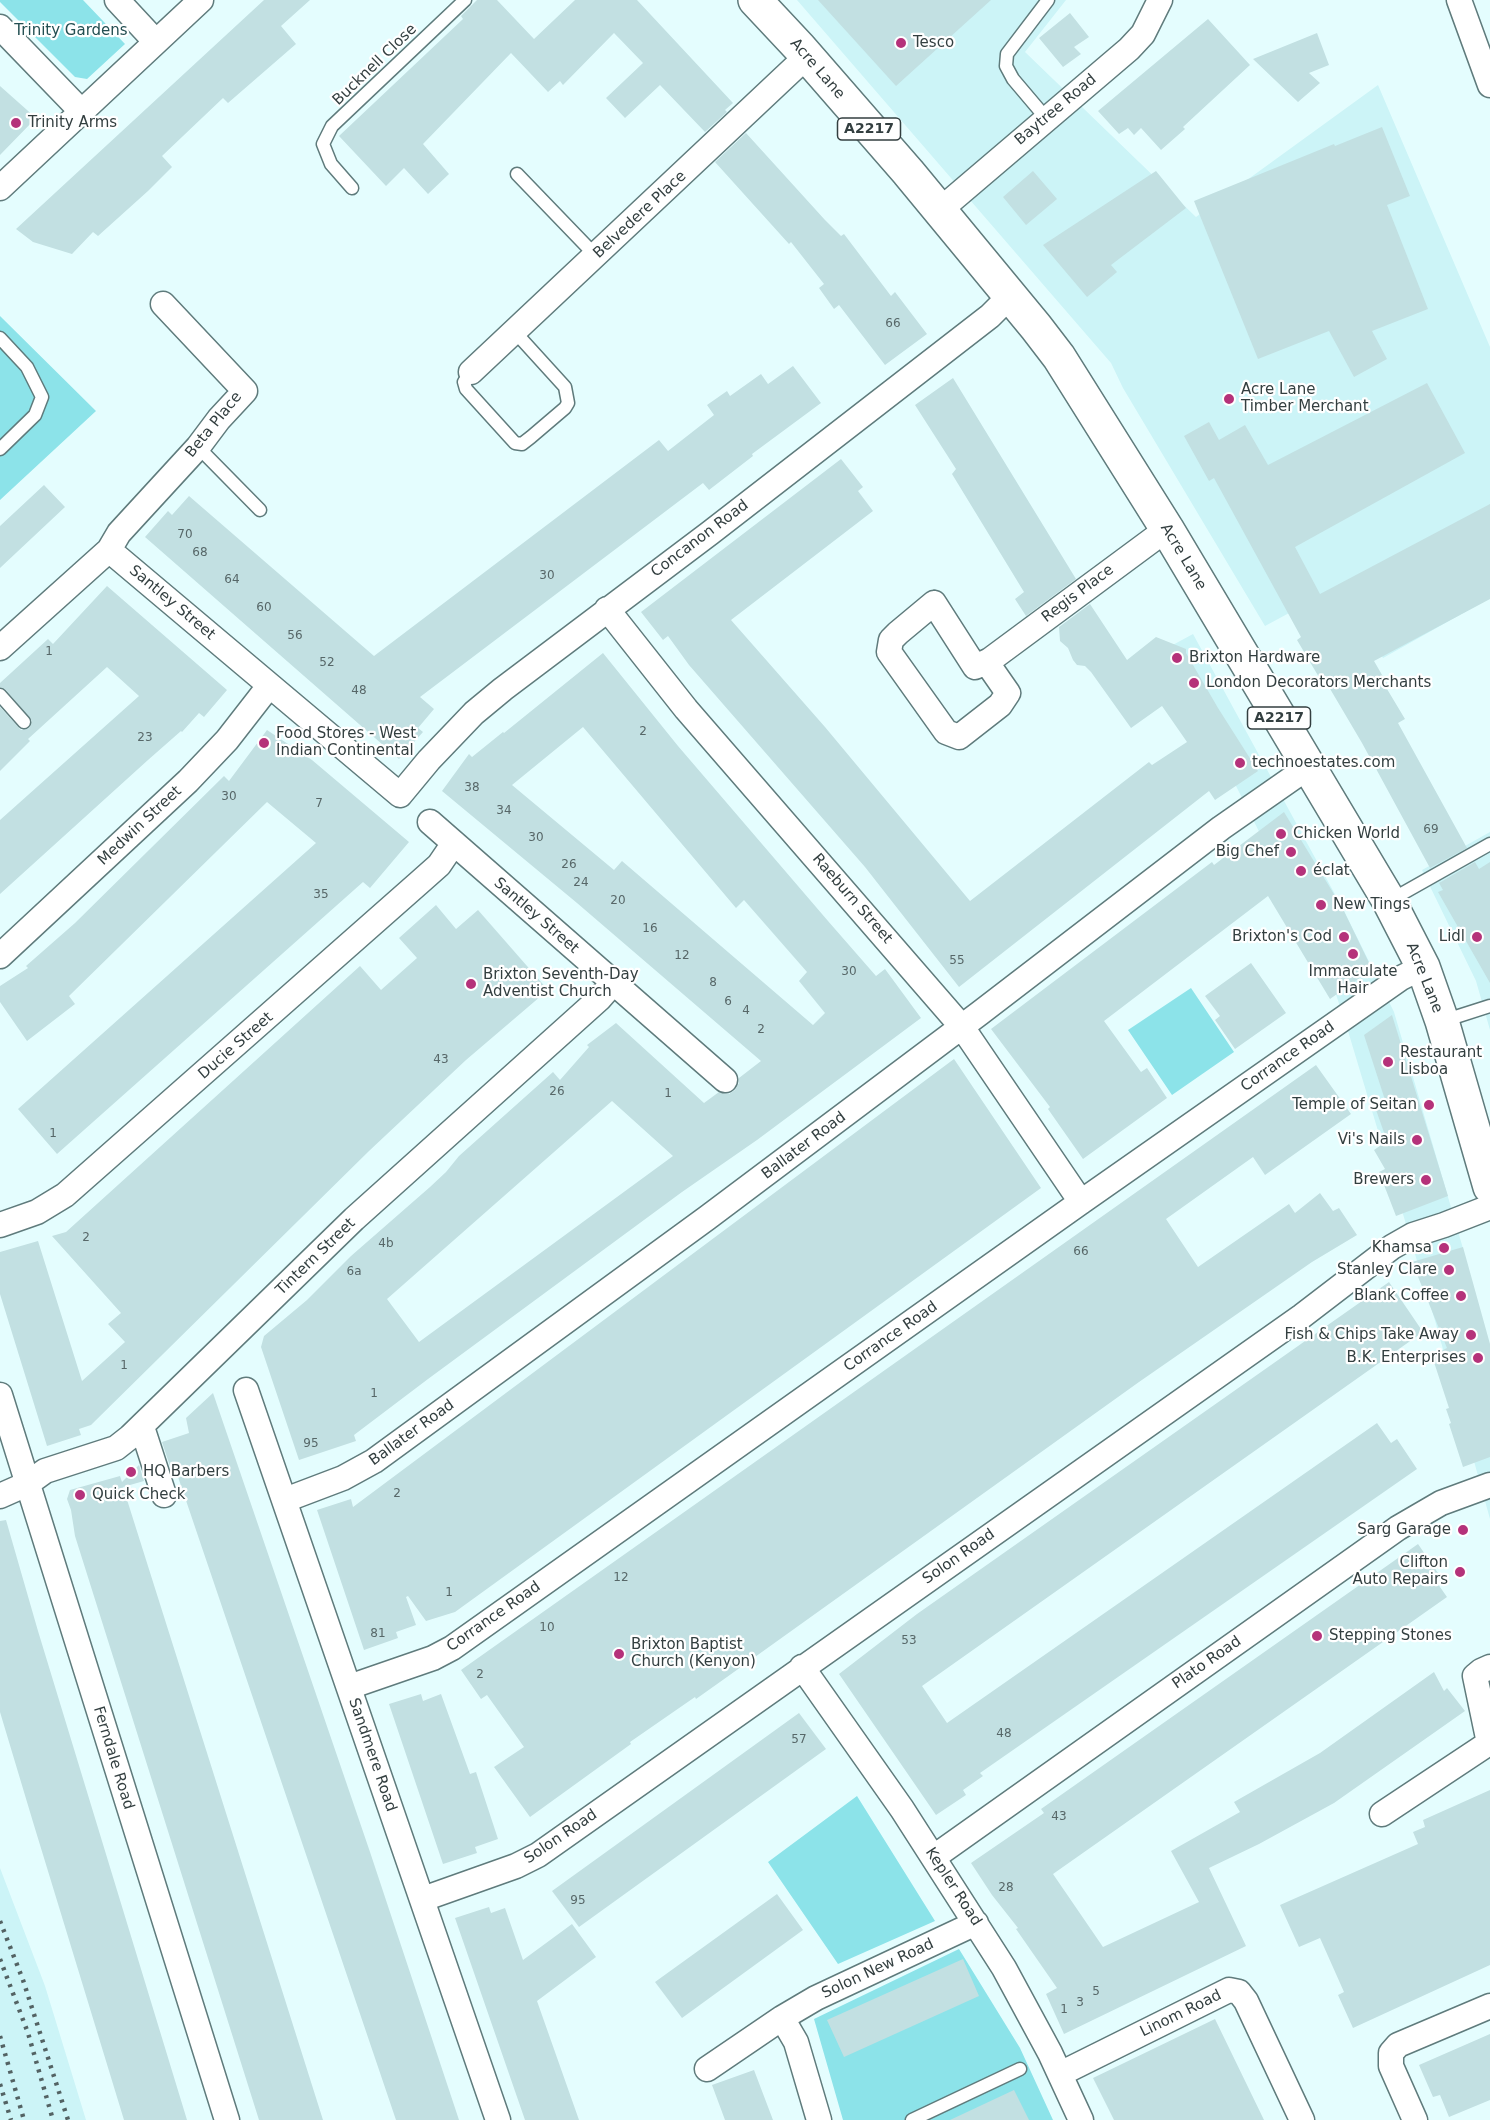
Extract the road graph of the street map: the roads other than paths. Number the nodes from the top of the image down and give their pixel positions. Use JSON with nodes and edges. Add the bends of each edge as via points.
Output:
{"nodes":[{"id":1,"x":117,"y":0,"type":"edge"},
{"id":2,"x":201,"y":0,"type":"edge"},
{"id":3,"x":465,"y":0,"type":"edge"},
{"id":4,"x":755,"y":0,"type":"edge"},
{"id":5,"x":1048,"y":0,"type":"edge"},
{"id":6,"x":1160,"y":0,"type":"edge"},
{"id":7,"x":1459,"y":0,"type":"edge"},
{"id":8,"x":0,"y":27,"type":"edge"},
{"id":9,"x":156,"y":42,"type":"junction"},
{"id":10,"x":807,"y":56,"type":"junction"},
{"id":11,"x":1490,"y":85,"type":"edge"},
{"id":12,"x":82,"y":112,"type":"junction"},
{"id":13,"x":1046,"y":118,"type":"junction"},
{"id":14,"x":517,"y":174,"type":"dead end"},
{"id":15,"x":0,"y":188,"type":"edge"},
{"id":16,"x":352,"y":188,"type":"dead end"},
{"id":17,"x":940,"y":210,"type":"junction"},
{"id":18,"x":596,"y":256,"type":"junction"},
{"id":19,"x":1011,"y":295,"type":"junction"},
{"id":20,"x":163,"y":304,"type":"dead end"},
{"id":21,"x":515,"y":332,"type":"junction"},
{"id":22,"x":0,"y":338,"type":"edge"},
{"id":23,"x":471,"y":372,"type":"joint"},
{"id":24,"x":198,"y":447,"type":"junction"},
{"id":25,"x":0,"y":449,"type":"edge"},
{"id":26,"x":260,"y":510,"type":"dead end"},
{"id":27,"x":1167,"y":529,"type":"junction"},
{"id":28,"x":109,"y":550,"type":"junction"},
{"id":29,"x":607,"y":609,"type":"junction"},
{"id":30,"x":0,"y":648,"type":"edge"},
{"id":31,"x":990,"y":660,"type":"junction"},
{"id":32,"x":269,"y":686,"type":"junction"},
{"id":33,"x":0,"y":695,"type":"edge"},
{"id":34,"x":24,"y":722,"type":"dead end"},
{"id":35,"x":1308,"y":768,"type":"junction"},
{"id":36,"x":400,"y":795,"type":"joint"},
{"id":37,"x":430,"y":822,"type":"dead end"},
{"id":38,"x":454,"y":843,"type":"junction"},
{"id":39,"x":1490,"y":844,"type":"edge"},
{"id":40,"x":1389,"y":901,"type":"junction"},
{"id":41,"x":0,"y":956,"type":"edge"},
{"id":42,"x":1423,"y":967,"type":"junction"},
{"id":43,"x":613,"y":983,"type":"junction"},
{"id":44,"x":1490,"y":1006,"type":"edge"},
{"id":45,"x":1442,"y":1022,"type":"junction"},
{"id":46,"x":962,"y":1027,"type":"junction"},
{"id":47,"x":725,"y":1080,"type":"dead end"},
{"id":48,"x":1490,"y":1186,"type":"edge"},
{"id":49,"x":1081,"y":1202,"type":"junction"},
{"id":50,"x":1490,"y":1207,"type":"edge"},
{"id":51,"x":0,"y":1226,"type":"edge"},
{"id":52,"x":246,"y":1390,"type":"dead end"},
{"id":53,"x":0,"y":1395,"type":"edge"},
{"id":54,"x":142,"y":1426,"type":"junction"},
{"id":55,"x":27,"y":1484,"type":"junction"},
{"id":56,"x":1490,"y":1485,"type":"edge"},
{"id":57,"x":164,"y":1495,"type":"dead end"},
{"id":58,"x":0,"y":1496,"type":"edge"},
{"id":59,"x":285,"y":1500,"type":"junction"},
{"id":60,"x":802,"y":1667,"type":"junction"},
{"id":61,"x":1490,"y":1667,"type":"edge"},
{"id":62,"x":349,"y":1687,"type":"junction"},
{"id":63,"x":1382,"y":1814,"type":"dead end"},
{"id":64,"x":934,"y":1857,"type":"junction"},
{"id":65,"x":423,"y":1899,"type":"junction"},
{"id":66,"x":976,"y":1923,"type":"junction"},
{"id":67,"x":1490,"y":2006,"type":"edge"},
{"id":68,"x":782,"y":2018,"type":"junction"},
{"id":69,"x":707,"y":2068,"type":"dead end"},
{"id":70,"x":1020,"y":2069,"type":"dead end"},
{"id":71,"x":1060,"y":2074,"type":"junction"},
{"id":72,"x":227,"y":2120,"type":"edge"},
{"id":73,"x":498,"y":2120,"type":"edge"},
{"id":74,"x":819,"y":2120,"type":"edge"},
{"id":75,"x":912,"y":2120,"type":"edge"},
{"id":76,"x":1081,"y":2120,"type":"edge"},
{"id":77,"x":1302,"y":2120,"type":"edge"},
{"id":78,"x":1415,"y":2120,"type":"edge"}],
"edges":[{"from":1,"to":9,"type":"street"},
{"from":2,"to":9,"type":"street"},
{"from":3,"to":16,"type":"lane","name":"Bucknell Close","via":[[332,126],[323,144],[331,164]]},
{"from":4,"to":10,"type":"main road","name":"Acre Lane","number":"A2217"},
{"from":5,"to":13,"type":"lane","via":[[1007,54],[1006,66]]},
{"from":6,"to":13,"type":"street","name":"Baytree Road","via":[[1143,34],[1130,48]]},
{"from":7,"to":11,"type":"street"},
{"from":8,"to":12,"type":"street"},
{"from":9,"to":12,"type":"street"},
{"from":10,"to":17,"type":"main road","name":"Acre Lane","number":"A2217"},
{"from":10,"to":18,"type":"street","name":"Belvedere Place"},
{"from":12,"to":15,"type":"street"},
{"from":13,"to":17,"type":"street","name":"Baytree Road"},
{"from":14,"to":18,"type":"lane"},
{"from":17,"to":19,"type":"main road","name":"Acre Lane","number":"A2217"},
{"from":18,"to":21,"type":"street","name":"Belvedere Place"},
{"from":19,"to":27,"type":"main road","name":"Acre Lane","number":"A2217","via":[[1059,357]]},
{"from":19,"to":29,"type":"street","name":"Concanon Road","via":[[990,316]]},
{"from":20,"to":24,"type":"street","name":"Beta Place","via":[[245,391]]},
{"from":21,"to":23,"type":"street","name":"Belvedere Place"},
{"from":21,"to":23,"type":"lane","via":[[565,387],[565,408],[522,444],[515,443],[466,388],[464,382]]},
{"from":22,"to":25,"type":"lane","via":[[27,367],[42,397],[35,415]]},
{"from":24,"to":26,"type":"lane"},
{"from":24,"to":28,"type":"street","name":"Beta Place","via":[[130,521]]},
{"from":27,"to":31,"type":"street","name":"Regis Place"},
{"from":27,"to":35,"type":"main road","name":"Acre Lane","number":"A2217"},
{"from":28,"to":30,"type":"street","name":"Beta Place"},
{"from":28,"to":32,"type":"street","name":"Santley Street"},
{"from":29,"to":36,"type":"street","name":"Concanon Road","via":[[474,713]]},
{"from":29,"to":46,"type":"street","name":"Raeburn Street","via":[[686,709]]},
{"from":31,"to":31,"type":"street","via":[[992,670],[1008,693],[1000,705],[959,737],[946,732],[889,652],[891,640],[934,603],[975,668]]},
{"from":32,"to":36,"type":"street","name":"Santley Street"},
{"from":32,"to":41,"type":"street","name":"Medwin Street","via":[[188,781]]},
{"from":33,"to":34,"type":"lane"},
{"from":35,"to":40,"type":"main road","name":"Acre Lane","number":"A2217"},
{"from":35,"to":46,"type":"street","name":"Ballater Road","via":[[1221,828]]},
{"from":37,"to":38,"type":"street","name":"Santley Street"},
{"from":38,"to":43,"type":"street","name":"Santley Street"},
{"from":38,"to":51,"type":"street","name":"Ducie Street","via":[[422,881],[73,1188],[51,1205]]},
{"from":39,"to":40,"type":"lane"},
{"from":40,"to":42,"type":"main road","name":"Acre Lane","number":"A2217"},
{"from":42,"to":45,"type":"main road","name":"Acre Lane","number":"A2217"},
{"from":42,"to":49,"type":"street","name":"Corrance Road","via":[[1401,978]]},
{"from":43,"to":47,"type":"street","name":"Santley Street"},
{"from":43,"to":54,"type":"street","name":"Tintern Street","via":[[354,1219]]},
{"from":44,"to":45,"type":"lane"},
{"from":45,"to":48,"type":"main road","name":"Acre Lane","number":"A2217"},
{"from":46,"to":49,"type":"street","name":"Raeburn Street"},
{"from":46,"to":59,"type":"street","name":"Ballater Road","via":[[374,1461],[343,1478]]},
{"from":49,"to":62,"type":"street","name":"Corrance Road","via":[[452,1648]]},
{"from":50,"to":60,"type":"street","name":"Solon Road","via":[[1413,1235],[1392,1247],[1302,1316]]},
{"from":52,"to":59,"type":"street","name":"Sandmere Road"},
{"from":53,"to":55,"type":"street","name":"Ferndale Road"},
{"from":54,"to":55,"type":"street","name":"Tintern Street","via":[[116,1448],[45,1471]]},
{"from":54,"to":57,"type":"street"},
{"from":55,"to":58,"type":"street","name":"Tintern Street"},
{"from":55,"to":72,"type":"street","name":"Ferndale Road"},
{"from":56,"to":64,"type":"street","name":"Plato Road","via":[[1441,1503],[1398,1528]]},
{"from":59,"to":62,"type":"street","name":"Sandmere Road"},
{"from":60,"to":64,"type":"street","name":"Kepler Road"},
{"from":60,"to":65,"type":"street","name":"Solon Road","via":[[538,1855]]},
{"from":61,"to":63,"type":"street","via":[[1475,1676],[1489,1743]]},
{"from":62,"to":65,"type":"street","name":"Sandmere Road"},
{"from":64,"to":66,"type":"street","name":"Kepler Road"},
{"from":65,"to":73,"type":"street","name":"Sandmere Road"},
{"from":66,"to":68,"type":"street","name":"Solon New Road","via":[[816,1998]]},
{"from":66,"to":71,"type":"street","name":"Kepler Road","via":[[1019,1994]]},
{"from":67,"to":78,"type":"street","via":[[1398,2045],[1391,2053],[1391,2066]]},
{"from":68,"to":69,"type":"street","name":"Solon New Road"},
{"from":68,"to":74,"type":"street","via":[[796,2042]]},
{"from":70,"to":75,"type":"lane"},
{"from":71,"to":76,"type":"street","name":"Kepler Road"},
{"from":71,"to":77,"type":"street","name":"Linom Road","via":[[1229,1990],[1239,1992],[1246,2001]]}]}
